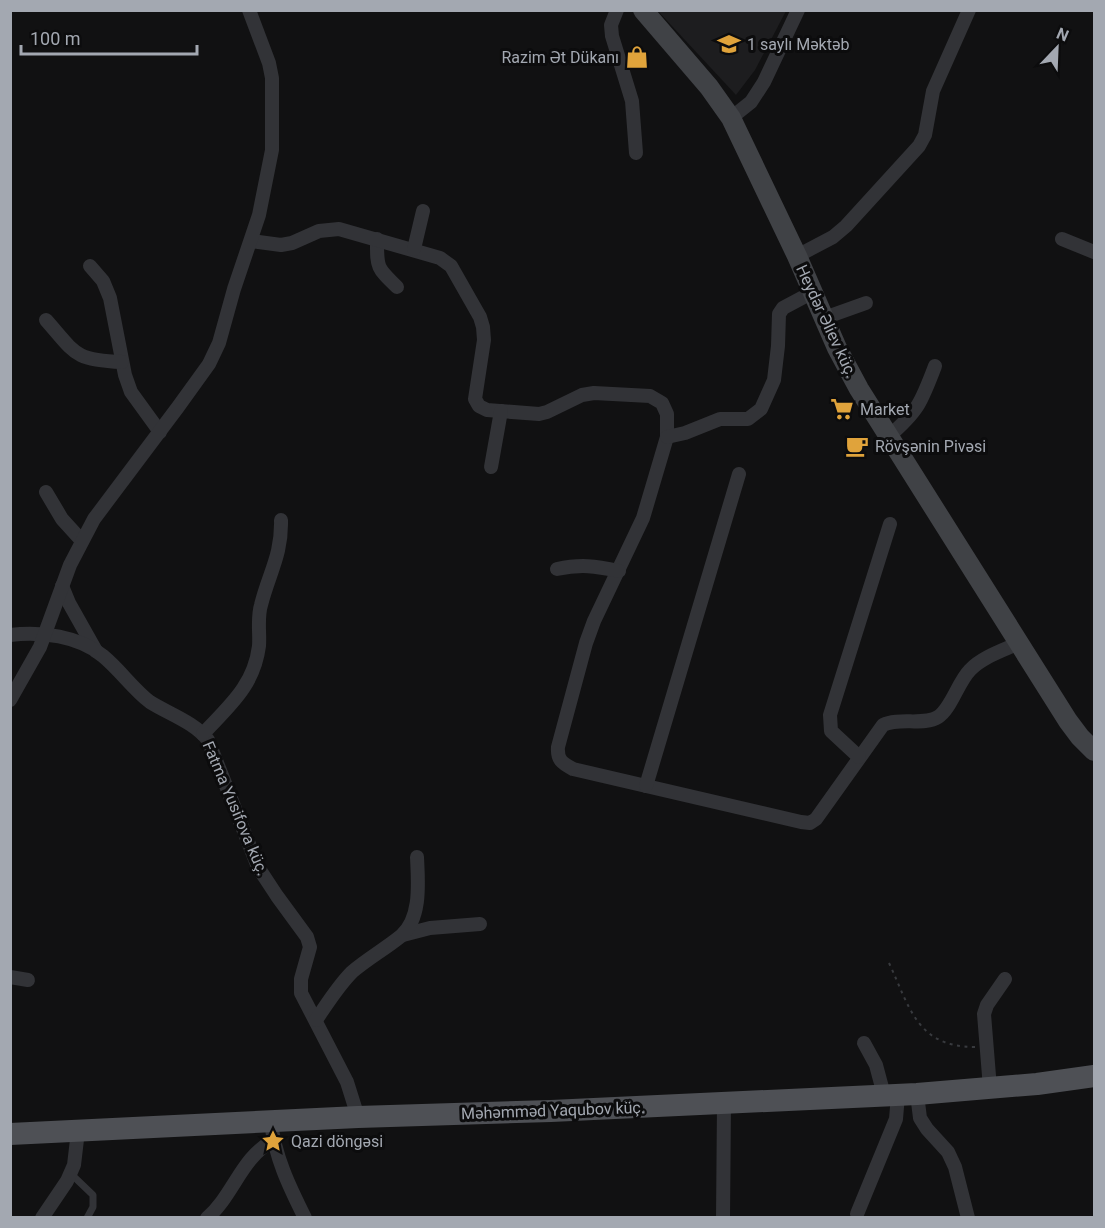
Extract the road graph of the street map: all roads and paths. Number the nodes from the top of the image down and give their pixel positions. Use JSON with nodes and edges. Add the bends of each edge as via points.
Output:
{"nodes":[{"id":1,"x":249,"y":10,"type":"edge"},
{"id":2,"x":617,"y":10,"type":"edge"},
{"id":3,"x":643,"y":10,"type":"edge"},
{"id":4,"x":798,"y":10,"type":"edge"},
{"id":5,"x":969,"y":10,"type":"edge"},
{"id":6,"x":731,"y":118,"type":"junction"},
{"id":7,"x":636,"y":153,"type":"dead end"},
{"id":8,"x":423,"y":211,"type":"dead end"},
{"id":9,"x":376,"y":239,"type":"junction"},
{"id":10,"x":1062,"y":239,"type":"dead end"},
{"id":11,"x":251,"y":241,"type":"junction"},
{"id":12,"x":414,"y":249,"type":"junction"},
{"id":13,"x":1095,"y":252,"type":"edge"},
{"id":14,"x":796,"y":256,"type":"junction"},
{"id":15,"x":90,"y":266,"type":"dead end"},
{"id":16,"x":397,"y":287,"type":"dead end"},
{"id":17,"x":813,"y":292,"type":"junction"},
{"id":18,"x":866,"y":303,"type":"dead end"},
{"id":19,"x":824,"y":318,"type":"junction"},
{"id":20,"x":46,"y":320,"type":"dead end"},
{"id":21,"x":122,"y":362,"type":"junction"},
{"id":22,"x":935,"y":366,"type":"dead end"},
{"id":23,"x":501,"y":411,"type":"junction"},
{"id":24,"x":160,"y":432,"type":"junction"},
{"id":25,"x":667,"y":437,"type":"junction"},
{"id":26,"x":888,"y":437,"type":"junction"},
{"id":27,"x":491,"y":467,"type":"dead end"},
{"id":28,"x":739,"y":474,"type":"dead end"},
{"id":29,"x":46,"y":492,"type":"dead end"},
{"id":30,"x":281,"y":520,"type":"dead end"},
{"id":31,"x":890,"y":524,"type":"dead end"},
{"id":32,"x":82,"y":541,"type":"junction"},
{"id":33,"x":557,"y":569,"type":"dead end"},
{"id":34,"x":619,"y":571,"type":"junction"},
{"id":35,"x":62,"y":586,"type":"junction"},
{"id":36,"x":45,"y":633,"type":"junction"},
{"id":37,"x":10,"y":634,"type":"edge"},
{"id":38,"x":1019,"y":643,"type":"junction"},
{"id":39,"x":96,"y":651,"type":"junction"},
{"id":40,"x":10,"y":700,"type":"edge"},
{"id":41,"x":203,"y":734,"type":"junction"},
{"id":42,"x":1094,"y":750,"type":"edge"},
{"id":43,"x":860,"y":757,"type":"junction"},
{"id":44,"x":646,"y":786,"type":"junction"},
{"id":45,"x":417,"y":857,"type":"dead end"},
{"id":46,"x":480,"y":924,"type":"dead end"},
{"id":47,"x":403,"y":935,"type":"junction"},
{"id":48,"x":890,"y":963,"type":"dead end"},
{"id":49,"x":10,"y":977,"type":"edge"},
{"id":50,"x":1005,"y":979,"type":"dead end"},
{"id":51,"x":28,"y":980,"type":"dead end"},
{"id":52,"x":316,"y":1020,"type":"junction"},
{"id":53,"x":864,"y":1043,"type":"dead end"},
{"id":54,"x":986,"y":1047,"type":"junction"},
{"id":55,"x":1095,"y":1076,"type":"edge"},
{"id":56,"x":990,"y":1088,"type":"junction"},
{"id":57,"x":900,"y":1094,"type":"junction"},
{"id":58,"x":724,"y":1103,"type":"junction"},
{"id":59,"x":358,"y":1117,"type":"junction"},
{"id":60,"x":78,"y":1131,"type":"junction"},
{"id":61,"x":272,"y":1132,"type":"junction"},
{"id":62,"x":10,"y":1134,"type":"edge"},
{"id":63,"x":70,"y":1173,"type":"junction"},
{"id":64,"x":858,"y":1214,"type":"dead end"},
{"id":65,"x":42,"y":1217,"type":"edge"},
{"id":66,"x":87,"y":1218,"type":"edge"},
{"id":67,"x":207,"y":1218,"type":"edge"},
{"id":68,"x":305,"y":1218,"type":"edge"},
{"id":69,"x":723,"y":1218,"type":"edge"},
{"id":70,"x":968,"y":1218,"type":"edge"}],
"edges":[{"from":1,"to":11,"type":"street","via":[[272,78],[272,150]]},
{"from":2,"to":7,"type":"street","via":[[611,25],[612,36],[632,101]]},
{"from":3,"to":6,"type":"main road","name":"Heydər Əliev küç."},
{"from":4,"to":6,"type":"street","via":[[765,82],[751,102]]},
{"from":5,"to":14,"type":"street","via":[[933,92],[925,135],[919,146],[846,226]]},
{"from":6,"to":14,"type":"main road","name":"Heydər Əliev küç."},
{"from":8,"to":12,"type":"street"},
{"from":9,"to":11,"type":"street","via":[[339,228],[280,245]]},
{"from":9,"to":12,"type":"street"},
{"from":9,"to":16,"type":"street","via":[[379,270]]},
{"from":10,"to":13,"type":"street"},
{"from":11,"to":24,"type":"street","via":[[214,354]]},
{"from":12,"to":23,"type":"street","via":[[451,266],[480,316],[484,340],[475,399],[487,410]]},
{"from":14,"to":17,"type":"main road","name":"Heydər Əliev küç."},
{"from":15,"to":21,"type":"street","via":[[103,281],[110,298]]},
{"from":17,"to":19,"type":"main road","name":"Heydər Əliev küç."},
{"from":17,"to":25,"type":"street","via":[[779,314],[774,380],[761,409],[748,419],[720,419]]},
{"from":18,"to":19,"type":"street"},
{"from":19,"to":26,"type":"main road","name":"Heydər Əliev küç.","via":[[845,364]]},
{"from":20,"to":21,"type":"street","via":[[83,358]]},
{"from":21,"to":24,"type":"street","via":[[131,392]]},
{"from":22,"to":26,"type":"street","via":[[922,402]]},
{"from":23,"to":25,"type":"street","via":[[539,414],[594,393],[650,396],[662,403],[667,414]]},
{"from":23,"to":27,"type":"street"},
{"from":24,"to":32,"type":"street","via":[[100,510]]},
{"from":25,"to":34,"type":"street","via":[[644,518]]},
{"from":26,"to":38,"type":"main road","name":"Heydər Əliev küç."},
{"from":28,"to":44,"type":"street"},
{"from":29,"to":32,"type":"street","via":[[62,519]]},
{"from":30,"to":41,"type":"street","via":[[279,551],[259,612],[256,665],[249,682]]},
{"from":31,"to":43,"type":"street","via":[[831,715],[831,731]]},
{"from":32,"to":35,"type":"street"},
{"from":33,"to":34,"type":"street","via":[[592,565]]},
{"from":34,"to":44,"type":"street","via":[[586,643],[557,755],[573,768]]},
{"from":35,"to":36,"type":"street"},
{"from":35,"to":39,"type":"street"},
{"from":36,"to":37,"type":"street","name":"Fatma Yusifova küç."},
{"from":36,"to":39,"type":"street","name":"Fatma Yusifova küç."},
{"from":36,"to":40,"type":"street"},
{"from":38,"to":42,"type":"main road","name":"Heydər Əliev küç.","via":[[1068,721]]},
{"from":38,"to":43,"type":"street","via":[[970,669],[938,717],[883,725]]},
{"from":39,"to":41,"type":"street","name":"Fatma Yusifova küç.","via":[[148,700]]},
{"from":41,"to":52,"type":"street","name":"Fatma Yusifova küç.","via":[[258,867],[308,937],[310,947],[301,993]]},
{"from":43,"to":44,"type":"street","via":[[810,823]]},
{"from":45,"to":47,"type":"street","via":[[419,886],[415,911]]},
{"from":46,"to":47,"type":"street","via":[[430,928]]},
{"from":47,"to":52,"type":"street","via":[[350,975]]},
{"from":48,"to":54,"type":"path","via":[[914,1017],[928,1033],[947,1045]]},
{"from":49,"to":51,"type":"street"},
{"from":50,"to":54,"type":"street","via":[[984,1014]]},
{"from":52,"to":59,"type":"street","name":"Fatma Yusifova küç.","via":[[347,1082]]},
{"from":53,"to":57,"type":"street"},
{"from":54,"to":56,"type":"street"},
{"from":55,"to":56,"type":"main road","name":"Məhəmməd Yaqubov küç."},
{"from":56,"to":57,"type":"main road","name":"Məhəmməd Yaqubov küç."},
{"from":57,"to":58,"type":"main road","name":"Məhəmməd Yaqubov küç."},
{"from":57,"to":64,"type":"street","via":[[896,1119]]},
{"from":57,"to":70,"type":"street","via":[[948,1152]]},
{"from":58,"to":59,"type":"main road","name":"Məhəmməd Yaqubov küç."},
{"from":58,"to":69,"type":"street"},
{"from":59,"to":61,"type":"main road","name":"Məhəmməd Yaqubov küç."},
{"from":60,"to":61,"type":"main road","name":"Məhəmməd Yaqubov küç."},
{"from":60,"to":62,"type":"main road","name":"Məhəmməd Yaqubov küç."},
{"from":60,"to":63,"type":"street"},
{"from":61,"to":67,"type":"street"},
{"from":61,"to":68,"type":"street","via":[[281,1168]]},
{"from":63,"to":65,"type":"street"},
{"from":63,"to":66,"type":"lane","via":[[93,1195],[93,1207]]}]}
